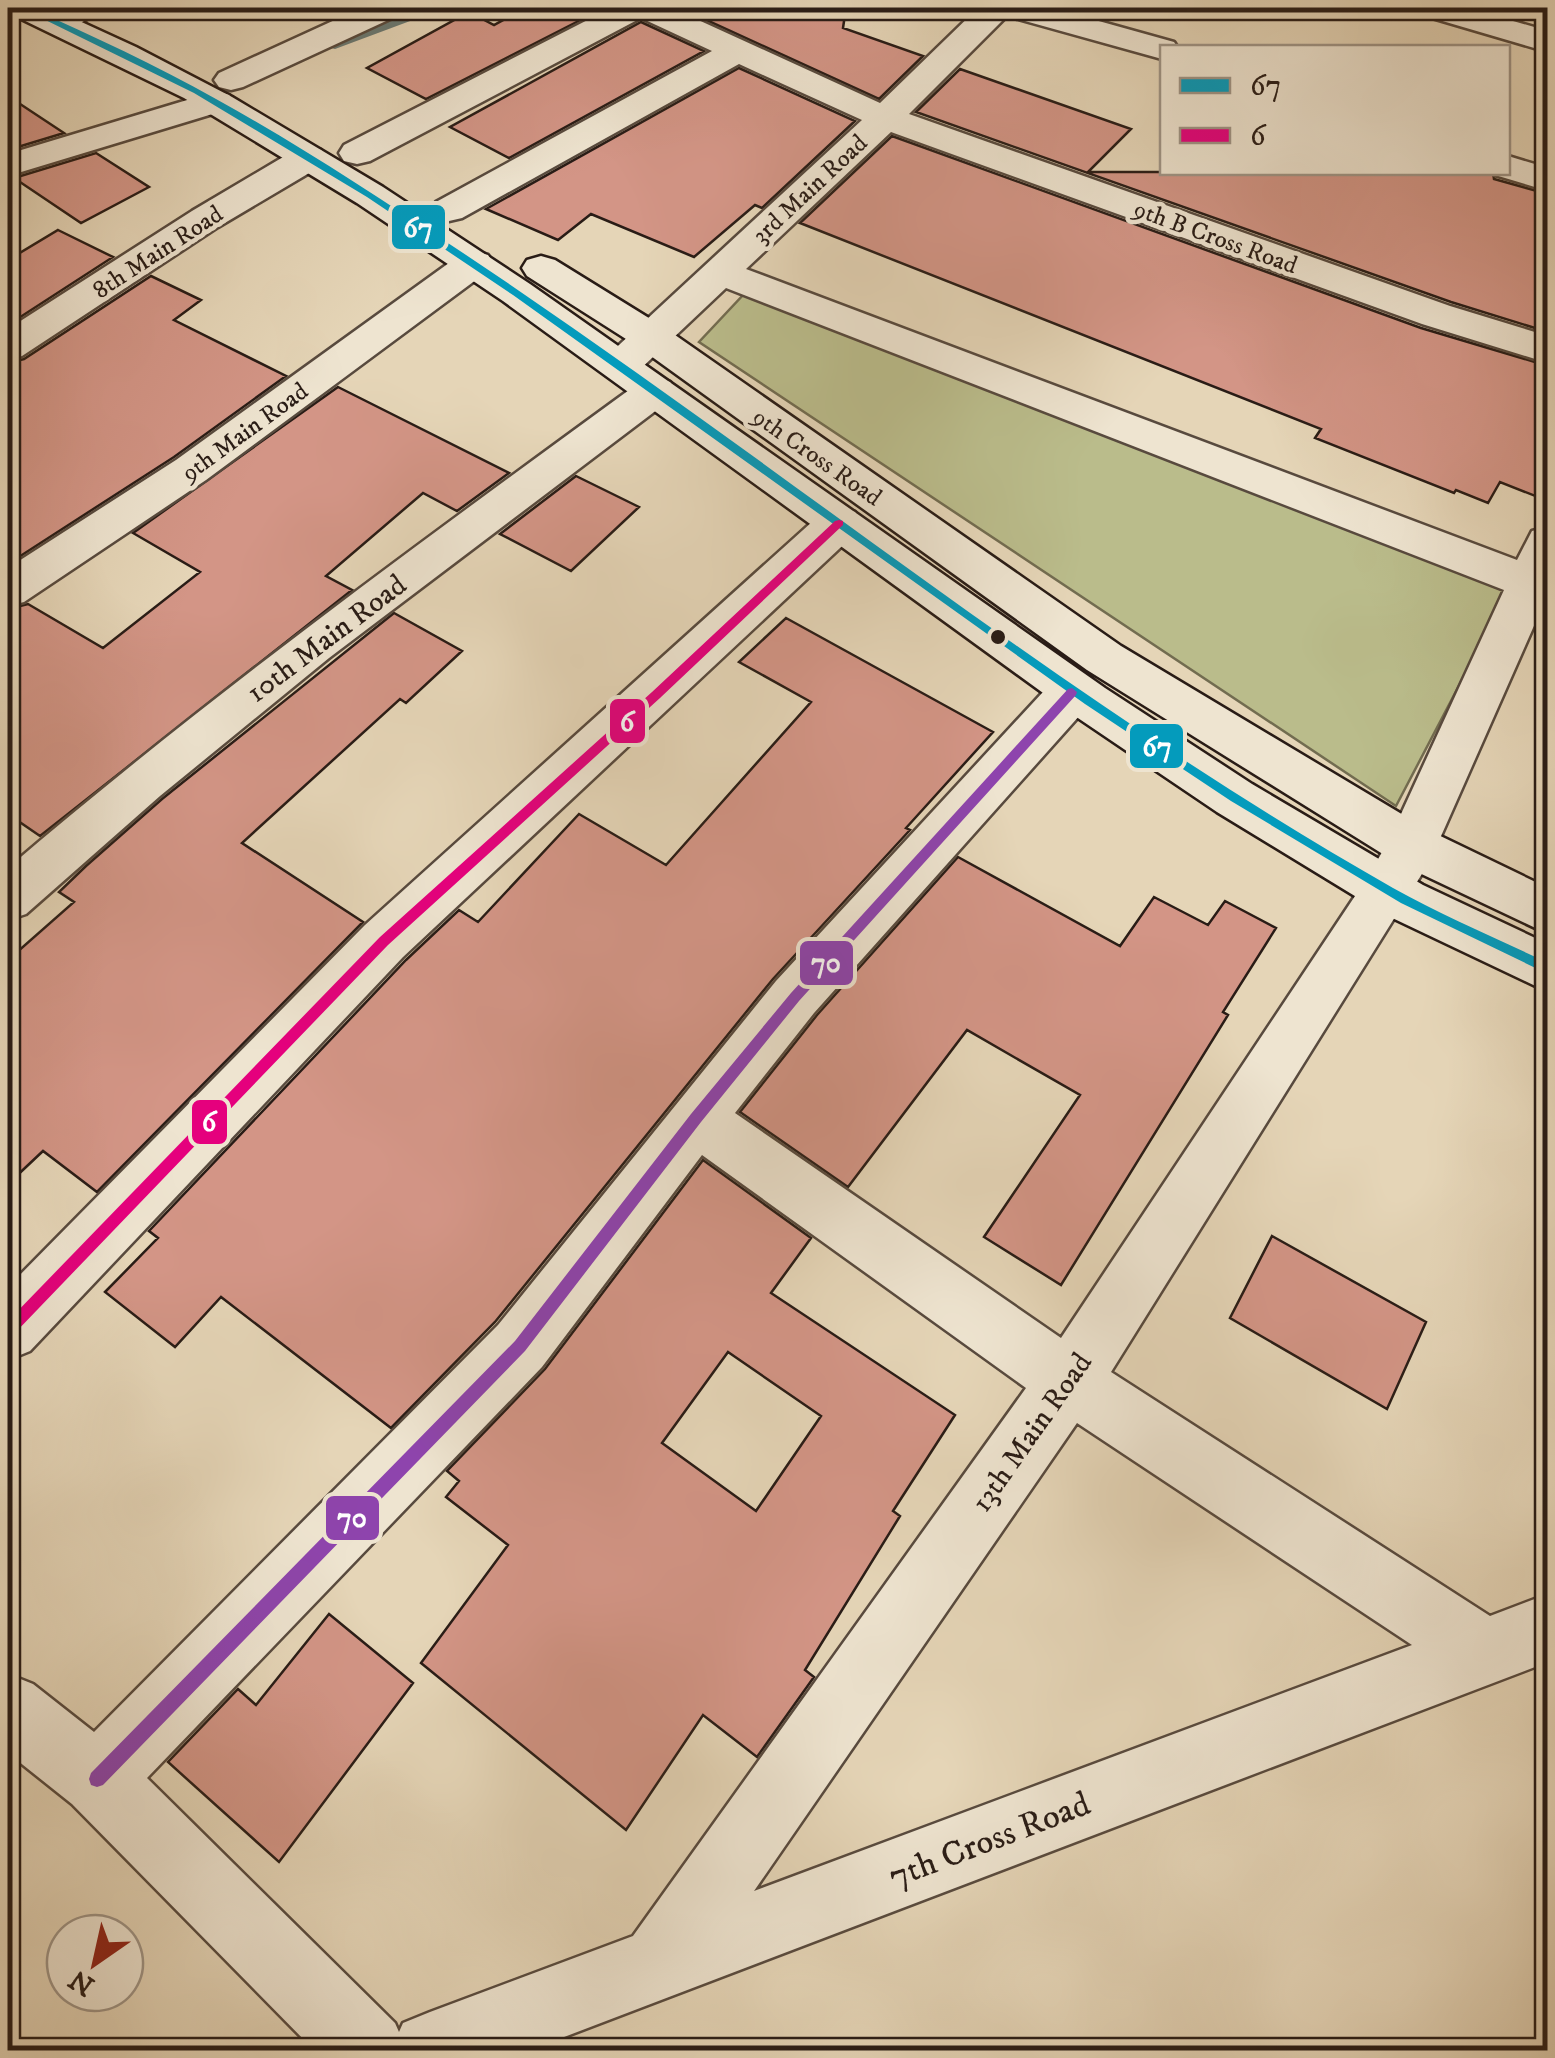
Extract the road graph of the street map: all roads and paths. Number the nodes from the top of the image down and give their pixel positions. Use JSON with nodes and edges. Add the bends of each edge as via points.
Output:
{"nodes":[{"id":1,"x":388,"y":8,"type":"edge"},
{"id":2,"x":635,"y":8,"type":"edge"},
{"id":3,"x":646,"y":8,"type":"edge"},
{"id":4,"x":997,"y":8,"type":"edge"},
{"id":5,"x":1434,"y":8,"type":"edge"},
{"id":6,"x":61,"y":11,"type":"edge"},
{"id":7,"x":1548,"y":42,"type":"edge"},
{"id":8,"x":1156,"y":47,"type":"edge"},
{"id":9,"x":739,"y":50,"type":"junction"},
{"id":10,"x":224,"y":91,"type":"junction"},
{"id":11,"x":885,"y":118,"type":"junction"},
{"id":12,"x":357,"y":153,"type":"junction"},
{"id":13,"x":308,"y":158,"type":"junction"},
{"id":14,"x":8,"y":164,"type":"edge"},
{"id":15,"x":1510,"y":168,"type":"edge"},
{"id":16,"x":1548,"y":180,"type":"edge"},
{"id":17,"x":449,"y":210,"type":"junction"},
{"id":18,"x":474,"y":263,"type":"junction"},
{"id":19,"x":719,"y":272,"type":"junction"},
{"id":20,"x":8,"y":347,"type":"edge"},
{"id":21,"x":1548,"y":350,"type":"edge"},
{"id":22,"x":642,"y":365,"type":"junction"},
{"id":23,"x":839,"y":523,"type":"junction"},
{"id":24,"x":1538,"y":562,"type":"edge"},
{"id":25,"x":8,"y":590,"type":"edge"},
{"id":26,"x":1072,"y":692,"type":"junction"},
{"id":27,"x":1399,"y":868,"type":"junction"},
{"id":28,"x":8,"y":899,"type":"edge"},
{"id":29,"x":1548,"y":912,"type":"edge"},
{"id":30,"x":1548,"y":969,"type":"edge"},
{"id":31,"x":696,"y":1118,"type":"junction"},
{"id":32,"x":8,"y":1330,"type":"edge"},
{"id":33,"x":1068,"y":1381,"type":"junction"},
{"id":34,"x":1516,"y":1640,"type":"edge"},
{"id":35,"x":8,"y":1709,"type":"edge"},
{"id":36,"x":97,"y":1779,"type":"junction"},
{"id":37,"x":659,"y":1963,"type":"junction"},
{"id":38,"x":368,"y":2050,"type":"edge"},
{"id":39,"x":430,"y":2050,"type":"edge"}],
"edges":[{"from":1,"to":10,"type":"street"},
{"from":2,"to":12,"type":"street"},
{"from":3,"to":9,"type":"street","name":"9th B Cross Road"},
{"from":4,"to":8,"type":"street"},
{"from":4,"to":11,"type":"street","name":"3rd Main Road"},
{"from":5,"to":7,"type":"street"},
{"from":6,"to":10,"type":"street","name":"9th Cross Road"},
{"from":9,"to":11,"type":"street","name":"9th B Cross Road"},
{"from":9,"to":17,"type":"street"},
{"from":10,"to":12,"type":"street","name":"9th Cross Road"},
{"from":10,"to":13,"type":"street","name":"9th Cross Road"},
{"from":10,"to":14,"type":"street"},
{"from":11,"to":19,"type":"street","name":"3rd Main Road"},
{"from":11,"to":21,"type":"street","name":"9th B Cross Road"},
{"from":12,"to":17,"type":"street","name":"9th Cross Road"},
{"from":13,"to":18,"type":"street","name":"9th Cross Road"},
{"from":13,"to":20,"type":"street","name":"8th Main Road"},
{"from":15,"to":16,"type":"street"},
{"from":17,"to":22,"type":"street","name":"9th Cross Road"},
{"from":18,"to":22,"type":"street","name":"9th Cross Road"},
{"from":18,"to":25,"type":"street","name":"9th Main Road","via":[[190,470]]},
{"from":19,"to":22,"type":"street","name":"3rd Main Road"},
{"from":19,"to":24,"type":"street"},
{"from":22,"to":23,"type":"street","name":"9th Cross Road"},
{"from":22,"to":27,"type":"street","name":"9th Cross Road","via":[[1104,658]]},
{"from":22,"to":28,"type":"street","name":"10th Main Road"},
{"from":23,"to":26,"type":"street","name":"9th Cross Road"},
{"from":23,"to":32,"type":"street","via":[[384,940]]},
{"from":24,"to":27,"type":"street","name":"13th Main Road"},
{"from":26,"to":27,"type":"street","name":"9th Cross Road"},
{"from":26,"to":31,"type":"street","via":[[851,932]]},
{"from":27,"to":29,"type":"street","name":"9th Cross Road"},
{"from":27,"to":30,"type":"street","name":"9th Cross Road"},
{"from":27,"to":33,"type":"street","name":"13th Main Road"},
{"from":31,"to":33,"type":"street"},
{"from":31,"to":36,"type":"street","via":[[520,1346]]},
{"from":33,"to":34,"type":"street"},
{"from":33,"to":37,"type":"street","name":"13th Main Road"},
{"from":34,"to":37,"type":"street","name":"7th Cross Road"},
{"from":35,"to":36,"type":"street"},
{"from":36,"to":38,"type":"street"},
{"from":37,"to":39,"type":"street","name":"7th Cross Road"}]}
